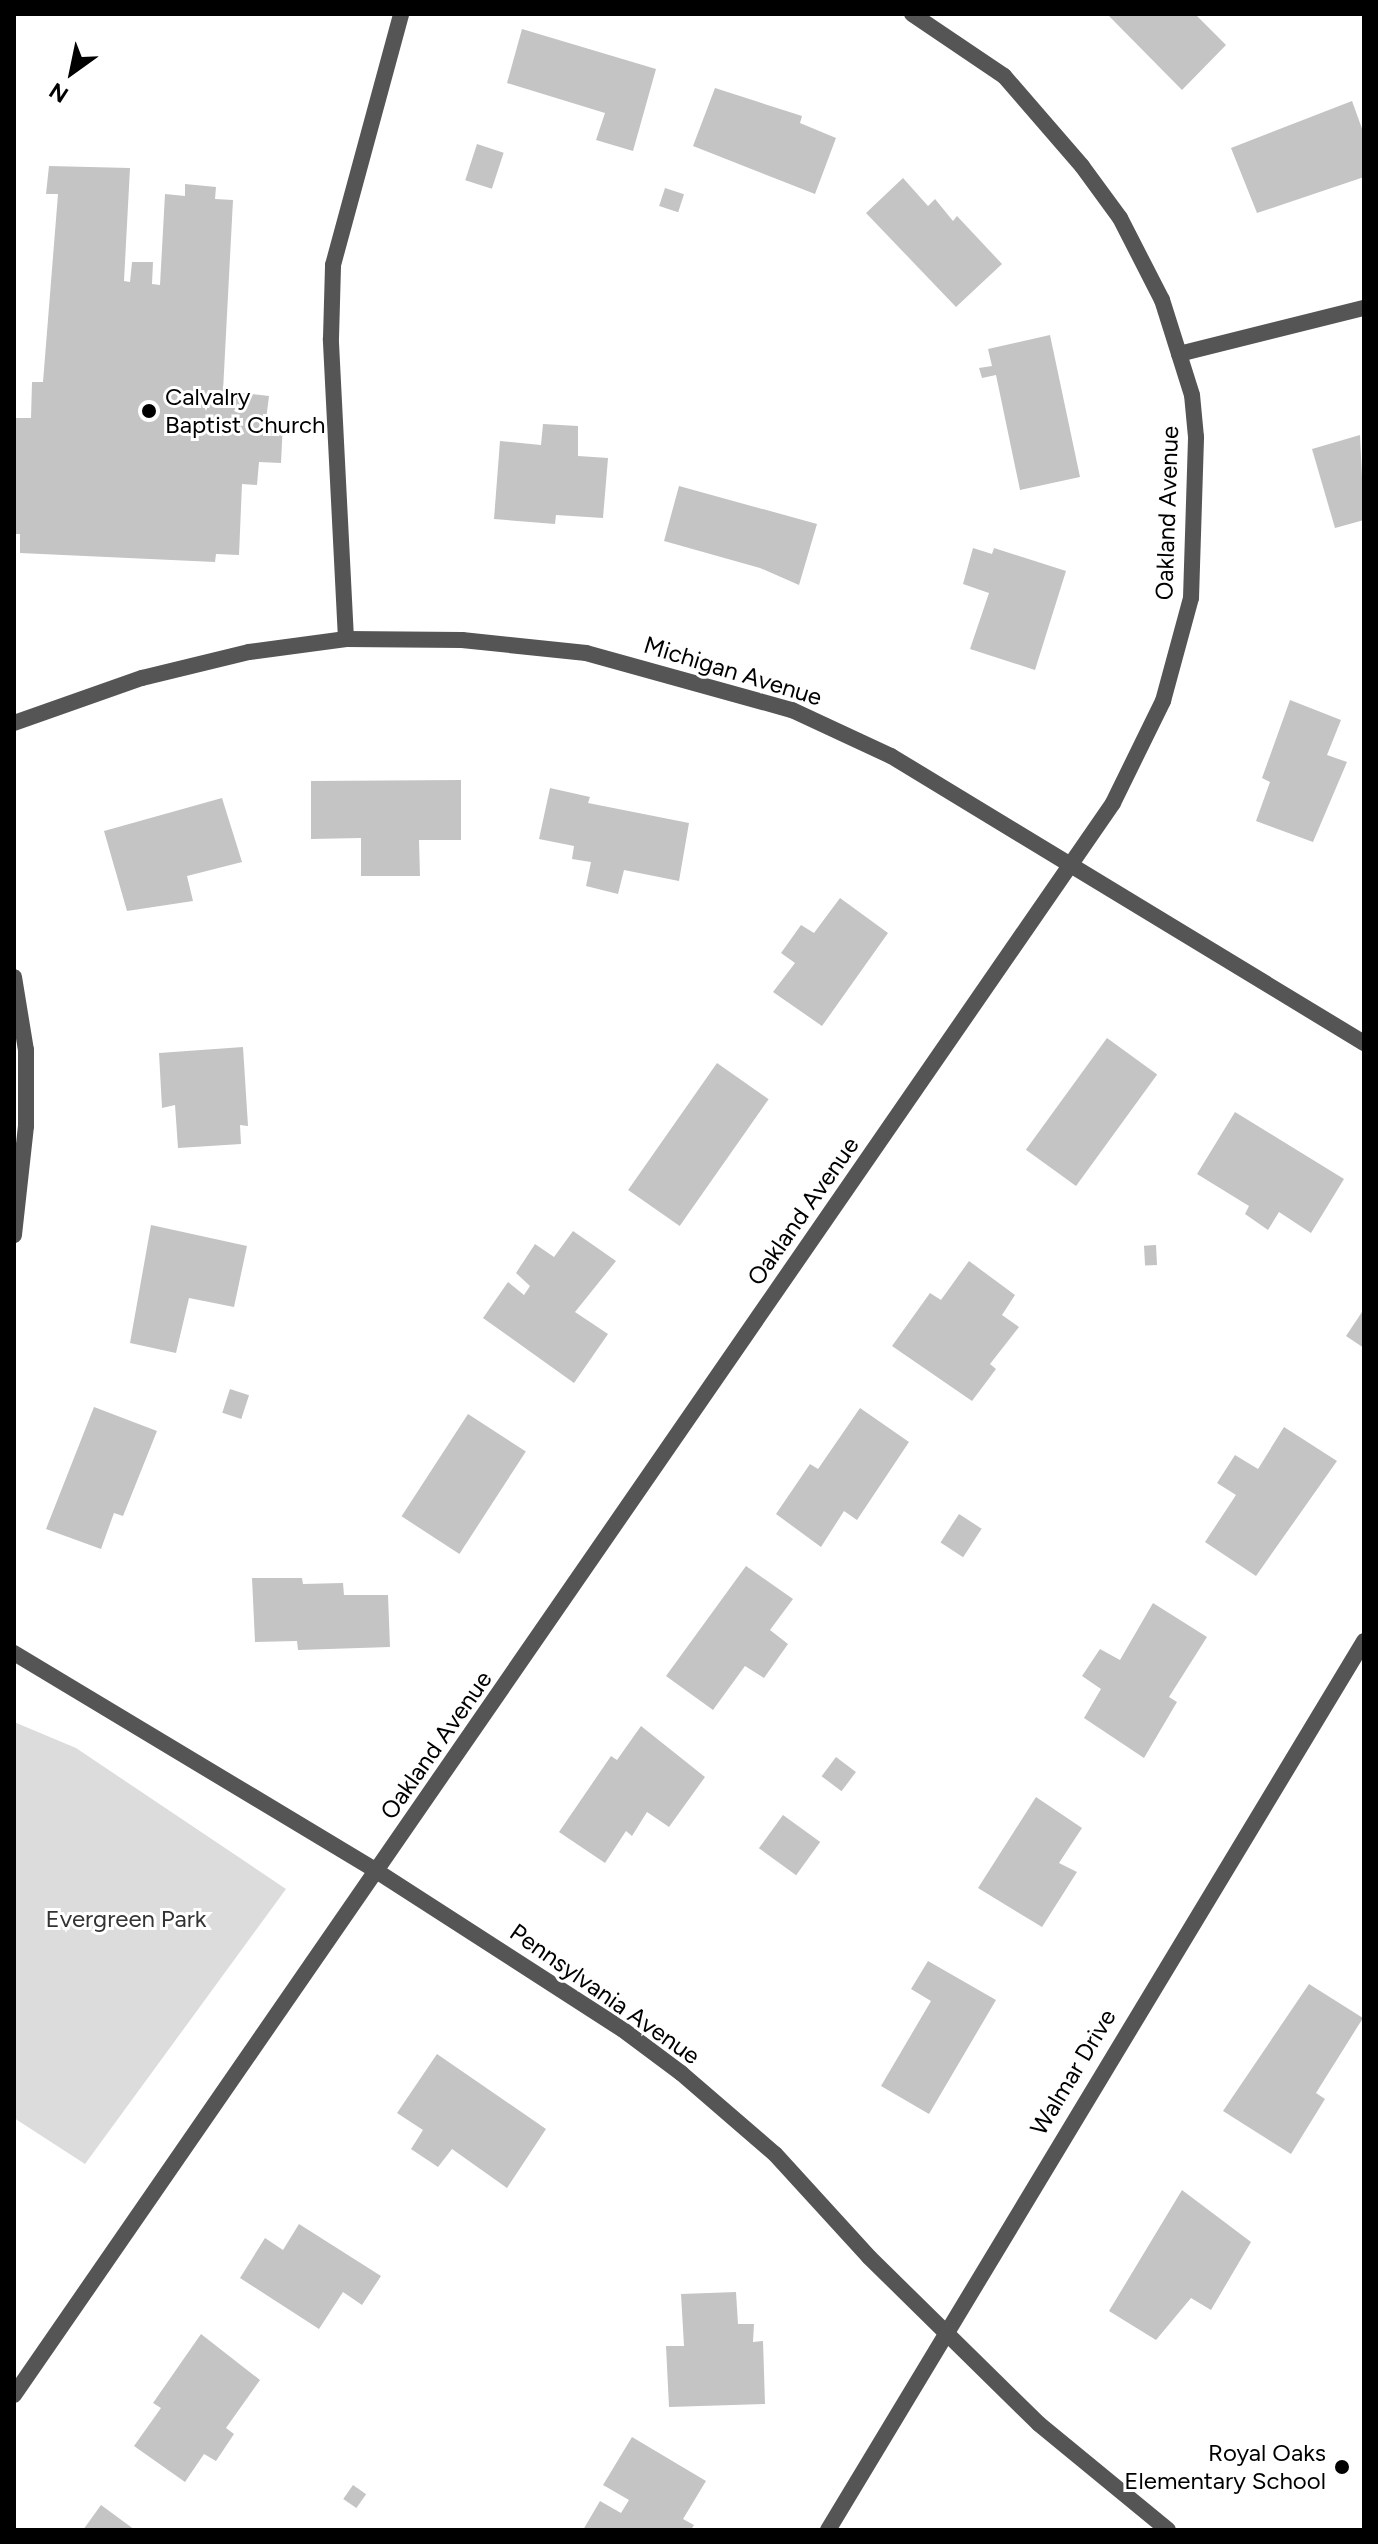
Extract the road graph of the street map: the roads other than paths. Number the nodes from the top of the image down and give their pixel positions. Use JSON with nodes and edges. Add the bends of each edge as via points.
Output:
{"nodes":[{"id":1,"x":401,"y":14,"type":"edge"},
{"id":2,"x":912,"y":14,"type":"edge"},
{"id":3,"x":1364,"y":308,"type":"edge"},
{"id":4,"x":1179,"y":354,"type":"junction"},
{"id":5,"x":346,"y":639,"type":"junction"},
{"id":6,"x":14,"y":723,"type":"edge"},
{"id":7,"x":1071,"y":864,"type":"junction"},
{"id":8,"x":14,"y":977,"type":"edge"},
{"id":9,"x":1364,"y":1043,"type":"edge"},
{"id":10,"x":14,"y":1235,"type":"edge"},
{"id":11,"x":1364,"y":1641,"type":"edge"},
{"id":12,"x":14,"y":1653,"type":"edge"},
{"id":13,"x":378,"y":1872,"type":"junction"},
{"id":14,"x":946,"y":2329,"type":"junction"},
{"id":15,"x":14,"y":2395,"type":"edge"},
{"id":16,"x":828,"y":2530,"type":"edge"},
{"id":17,"x":1168,"y":2530,"type":"edge"}],
"edges":[{"from":1,"to":5,"type":"street","via":[[333,265],[332,369]]},
{"from":2,"to":4,"type":"street","name":"Oakland Avenue","via":[[1004,76],[1082,166],[1120,218],[1162,300]]},
{"from":3,"to":4,"type":"street"},
{"from":4,"to":7,"type":"street","name":"Oakland Avenue","via":[[1192,395],[1196,437],[1191,598],[1163,701],[1113,803]]},
{"from":5,"to":6,"type":"street","name":"Michigan Avenue","via":[[249,652],[142,678]]},
{"from":5,"to":7,"type":"street","name":"Michigan Avenue","via":[[462,640],[586,653],[792,710],[891,756]]},
{"from":7,"to":9,"type":"street","name":"Michigan Avenue"},
{"from":7,"to":13,"type":"street","name":"Oakland Avenue"},
{"from":8,"to":10,"type":"street","via":[[26,1050],[26,1126]]},
{"from":11,"to":14,"type":"street","name":"Walmar Drive"},
{"from":12,"to":13,"type":"street","name":"Pennsylvania Avenue"},
{"from":13,"to":14,"type":"street","name":"Pennsylvania Avenue","via":[[622,2029],[681,2073],[775,2154],[869,2257]]},
{"from":13,"to":15,"type":"street","name":"Oakland Avenue"},
{"from":14,"to":16,"type":"street","name":"Walmar Drive"},
{"from":14,"to":17,"type":"street","name":"Pennsylvania Avenue","via":[[1039,2424]]}]}
